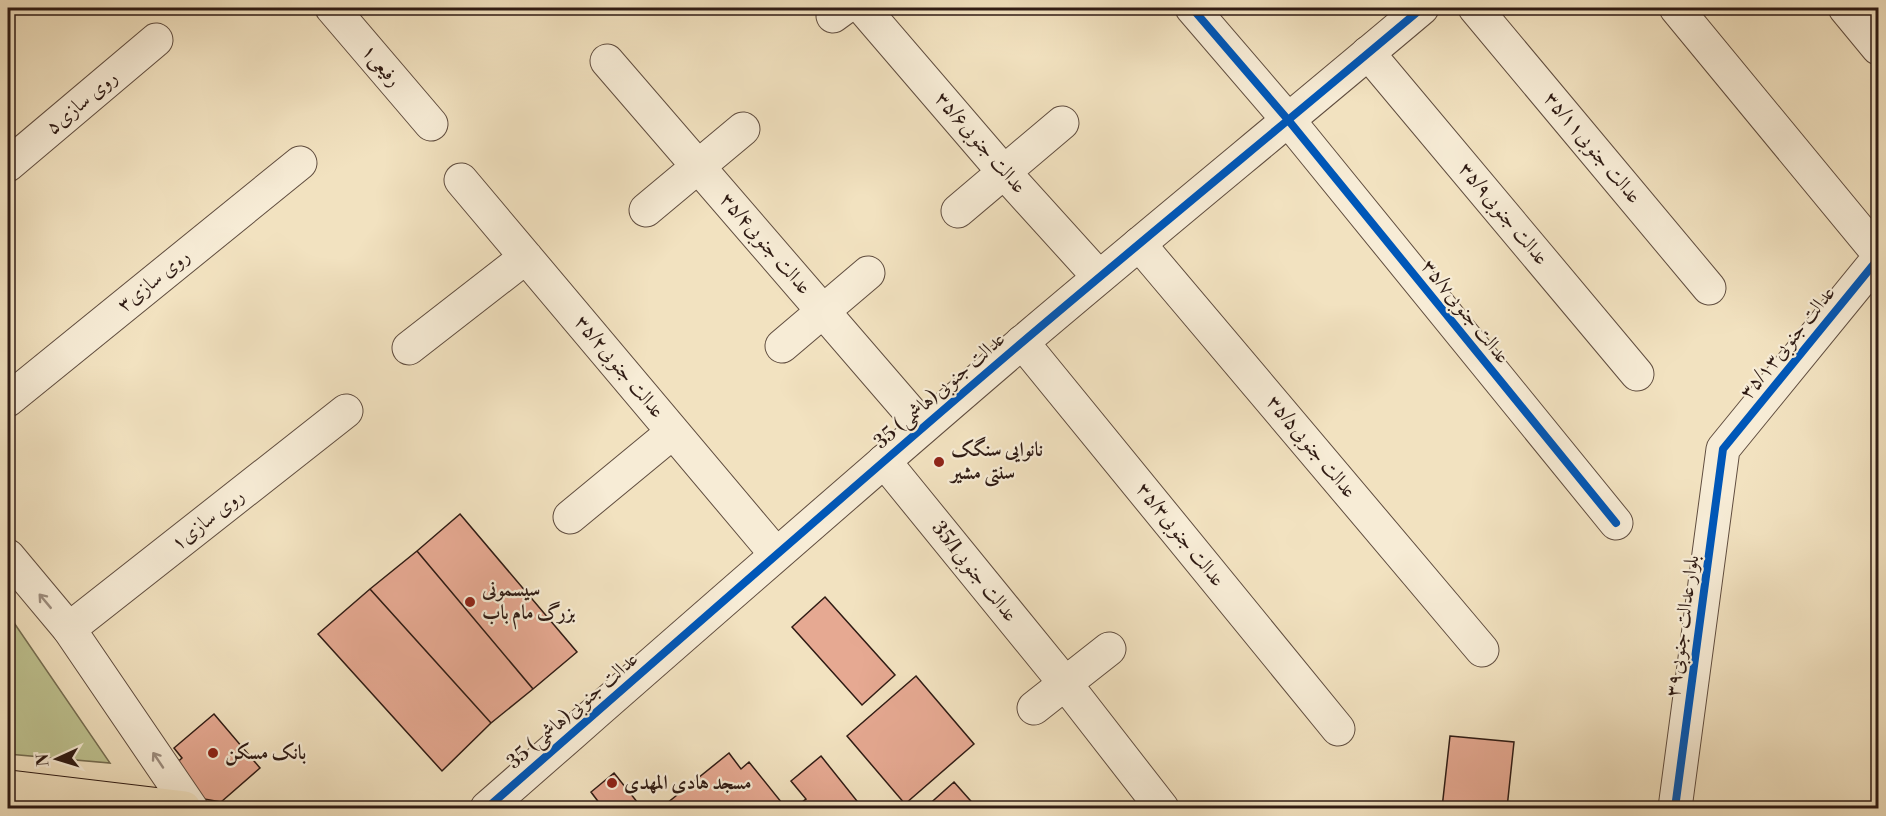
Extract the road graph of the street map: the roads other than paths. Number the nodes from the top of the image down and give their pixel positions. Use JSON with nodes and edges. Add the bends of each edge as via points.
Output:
{"nodes":[{"id":1,"x":332,"y":8,"type":"edge"},
{"id":2,"x":1192,"y":8,"type":"edge"},
{"id":3,"x":1422,"y":8,"type":"edge"},
{"id":4,"x":1475,"y":8,"type":"edge"},
{"id":5,"x":1676,"y":8,"type":"edge"},
{"id":6,"x":1845,"y":8,"type":"edge"},
{"id":7,"x":847,"y":10,"type":"edge"},
{"id":8,"x":156,"y":40,"type":"dead end"},
{"id":9,"x":1878,"y":48,"type":"edge"},
{"id":10,"x":1368,"y":53,"type":"junction"},
{"id":11,"x":607,"y":61,"type":"dead end"},
{"id":12,"x":1289,"y":122,"type":"junction"},
{"id":13,"x":1062,"y":123,"type":"dead end"},
{"id":14,"x":431,"y":124,"type":"dead end"},
{"id":15,"x":743,"y":129,"type":"dead end"},
{"id":16,"x":300,"y":163,"type":"dead end"},
{"id":17,"x":8,"y":165,"type":"edge"},
{"id":18,"x":698,"y":166,"type":"junction"},
{"id":19,"x":1003,"y":171,"type":"junction"},
{"id":20,"x":461,"y":180,"type":"dead end"},
{"id":21,"x":646,"y":210,"type":"dead end"},
{"id":22,"x":958,"y":212,"type":"dead end"},
{"id":23,"x":1139,"y":244,"type":"junction"},
{"id":24,"x":1878,"y":254,"type":"edge"},
{"id":25,"x":526,"y":257,"type":"junction"},
{"id":26,"x":1878,"y":259,"type":"edge"},
{"id":27,"x":868,"y":273,"type":"dead end"},
{"id":28,"x":1100,"y":277,"type":"junction"},
{"id":29,"x":1709,"y":288,"type":"dead end"},
{"id":30,"x":823,"y":311,"type":"junction"},
{"id":31,"x":1022,"y":342,"type":"junction"},
{"id":32,"x":782,"y":346,"type":"dead end"},
{"id":33,"x":409,"y":348,"type":"dead end"},
{"id":34,"x":1637,"y":374,"type":"dead end"},
{"id":35,"x":8,"y":400,"type":"edge"},
{"id":36,"x":346,"y":411,"type":"dead end"},
{"id":37,"x":923,"y":427,"type":"junction"},
{"id":38,"x":673,"y":432,"type":"junction"},
{"id":39,"x":1723,"y":449,"type":"joint"},
{"id":40,"x":884,"y":461,"type":"junction"},
{"id":41,"x":570,"y":517,"type":"dead end"},
{"id":42,"x":1616,"y":523,"type":"dead end"},
{"id":43,"x":776,"y":554,"type":"junction"},
{"id":44,"x":8,"y":556,"type":"edge"},
{"id":45,"x":69,"y":629,"type":"junction"},
{"id":46,"x":1109,"y":649,"type":"dead end"},
{"id":47,"x":1482,"y":650,"type":"dead end"},
{"id":48,"x":1064,"y":682,"type":"junction"},
{"id":49,"x":1034,"y":708,"type":"dead end"},
{"id":50,"x":1338,"y":729,"type":"dead end"},
{"id":51,"x":8,"y":787,"type":"edge"},
{"id":52,"x":184,"y":808,"type":"edge"},
{"id":53,"x":191,"y":808,"type":"edge"},
{"id":54,"x":487,"y":808,"type":"edge"},
{"id":55,"x":1162,"y":808,"type":"edge"},
{"id":56,"x":1675,"y":808,"type":"edge"}],
"edges":[{"from":1,"to":14,"type":"street","name":"رفیعی۱"},
{"from":2,"to":12,"type":"street","name":"عدالت جنوبی۳۵/۷"},
{"from":3,"to":10,"type":"street","name":"35 عدالت جنوبی(هاشمی)"},
{"from":4,"to":29,"type":"street","name":"عدالت جنوبی۳۵/۱۱"},
{"from":5,"to":24,"type":"street"},
{"from":6,"to":9,"type":"street"},
{"from":7,"to":19,"type":"street","name":"عدالت جنوبی۳۵/۶"},
{"from":8,"to":17,"type":"street","name":"روی سازی۵"},
{"from":10,"to":12,"type":"street","name":"35 عدالت جنوبی(هاشمی)"},
{"from":10,"to":34,"type":"street","name":"عدالت جنوبی۳۵/۹"},
{"from":11,"to":18,"type":"street","name":"عدالت جنوبی۳۵/۴"},
{"from":12,"to":23,"type":"street","name":"35 عدالت جنوبی(هاشمی)"},
{"from":12,"to":42,"type":"street","name":"عدالت جنوبی۳۵/۷"},
{"from":13,"to":19,"type":"street"},
{"from":15,"to":18,"type":"street"},
{"from":16,"to":35,"type":"street","name":"روی سازی۳"},
{"from":18,"to":21,"type":"street"},
{"from":18,"to":30,"type":"street","name":"عدالت جنوبی۳۵/۴"},
{"from":19,"to":22,"type":"street"},
{"from":19,"to":28,"type":"street","name":"عدالت جنوبی۳۵/۶"},
{"from":20,"to":25,"type":"street","name":"عدالت جنوبی۳۵/۲"},
{"from":23,"to":28,"type":"street","name":"35 عدالت جنوبی(هاشمی)"},
{"from":23,"to":47,"type":"street","name":"عدالت جنوبی۳۵/۵"},
{"from":25,"to":33,"type":"street"},
{"from":25,"to":38,"type":"street","name":"عدالت جنوبی۳۵/۲"},
{"from":26,"to":39,"type":"street","name":"عدالت جنوبی۳۵/۱۳"},
{"from":27,"to":30,"type":"street"},
{"from":28,"to":31,"type":"street","name":"35 عدالت جنوبی(هاشمی)"},
{"from":30,"to":32,"type":"street"},
{"from":30,"to":37,"type":"street","name":"عدالت جنوبی۳۵/۴"},
{"from":31,"to":37,"type":"street","name":"35 عدالت جنوبی(هاشمی)"},
{"from":31,"to":50,"type":"street","name":"عدالت جنوبی۳۵/۳"},
{"from":36,"to":45,"type":"street","name":"روی سازی۱"},
{"from":37,"to":40,"type":"street","name":"35 عدالت جنوبی(هاشمی)"},
{"from":38,"to":41,"type":"street"},
{"from":38,"to":43,"type":"street","name":"عدالت جنوبی۳۵/۲"},
{"from":39,"to":56,"type":"street","name":"۳۹بلوار عدالت جنوبی"},
{"from":40,"to":43,"type":"street","name":"35 عدالت جنوبی(هاشمی)"},
{"from":40,"to":48,"type":"street","name":"35/1عدالت جنوبی"},
{"from":43,"to":54,"type":"street","name":"35 عدالت جنوبی(هاشمی)"},
{"from":45,"to":44,"type":"street","one_way":true},
{"from":53,"to":45,"type":"street","one_way":true},
{"from":46,"to":48,"type":"street"},
{"from":48,"to":49,"type":"street"},
{"from":48,"to":55,"type":"street","name":"35/1عدالت جنوبی"},
{"from":51,"to":52,"type":"main road"}]}
